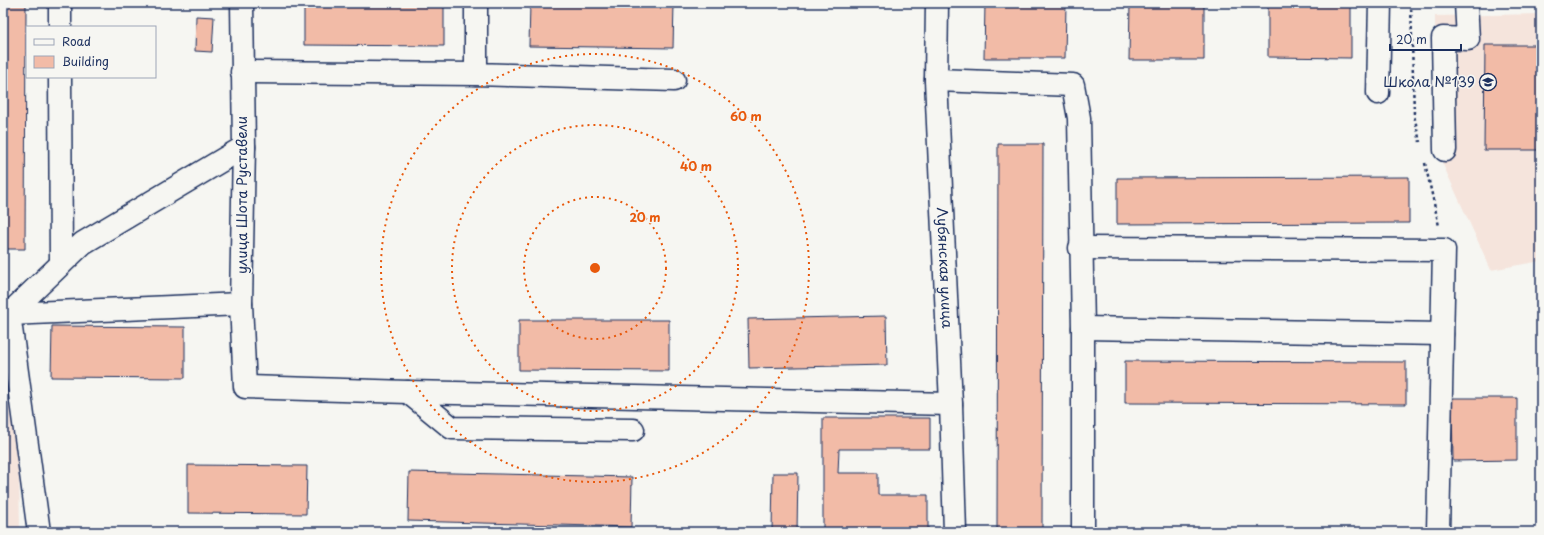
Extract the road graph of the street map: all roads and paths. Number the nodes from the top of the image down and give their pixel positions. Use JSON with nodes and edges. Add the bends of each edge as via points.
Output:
{"nodes":[{"id":1,"x":60,"y":3,"type":"edge"},
{"id":2,"x":242,"y":3,"type":"edge"},
{"id":3,"x":476,"y":3,"type":"edge"},
{"id":4,"x":937,"y":3,"type":"edge"},
{"id":5,"x":1380,"y":3,"type":"edge"},
{"id":6,"x":1466,"y":3,"type":"edge"},
{"id":7,"x":60,"y":26,"type":"edge"},
{"id":8,"x":242,"y":72,"type":"junction"},
{"id":9,"x":476,"y":74,"type":"junction"},
{"id":10,"x":60,"y":78,"type":"edge"},
{"id":11,"x":674,"y":80,"type":"dead end"},
{"id":12,"x":936,"y":80,"type":"junction"},
{"id":13,"x":1378,"y":93,"type":"dead end"},
{"id":14,"x":244,"y":147,"type":"junction"},
{"id":15,"x":1445,"y":150,"type":"dead end"},
{"id":16,"x":1080,"y":248,"type":"junction"},
{"id":17,"x":61,"y":264,"type":"junction"},
{"id":18,"x":241,"y":304,"type":"junction"},
{"id":19,"x":6,"y":314,"type":"edge"},
{"id":20,"x":1082,"y":328,"type":"junction"},
{"id":21,"x":1442,"y":334,"type":"junction"},
{"id":22,"x":408,"y":392,"type":"junction"},
{"id":23,"x":951,"y":404,"type":"junction"},
{"id":24,"x":633,"y":430,"type":"dead end"},
{"id":25,"x":39,"y":532,"type":"edge"},
{"id":26,"x":955,"y":532,"type":"edge"},
{"id":27,"x":1083,"y":532,"type":"edge"},
{"id":28,"x":1438,"y":532,"type":"edge"}],
"edges":[{"from":1,"to":7,"type":"street"},
{"from":2,"to":8,"type":"street","name":"улица Шота Руставели"},
{"from":3,"to":9,"type":"street"},
{"from":4,"to":12,"type":"street","name":"Лубянская улица"},
{"from":5,"to":13,"type":"street"},
{"from":6,"to":15,"type":"street","via":[[1468,39],[1444,38]]},
{"from":8,"to":9,"type":"street"},
{"from":8,"to":14,"type":"street","name":"улица Шота Руставели"},
{"from":9,"to":11,"type":"street"},
{"from":10,"to":17,"type":"street"},
{"from":12,"to":16,"type":"street","via":[[1073,85],[1079,118]]},
{"from":12,"to":23,"type":"street","name":"Лубянская улица"},
{"from":14,"to":17,"type":"street","via":[[83,243]]},
{"from":14,"to":18,"type":"street","name":"улица Шота Руставели"},
{"from":16,"to":20,"type":"street"},
{"from":16,"to":21,"type":"street","via":[[1444,250]]},
{"from":17,"to":19,"type":"street"},
{"from":18,"to":19,"type":"street"},
{"from":18,"to":22,"type":"street","name":"улица Шота Руставели","via":[[244,387]]},
{"from":19,"to":25,"type":"street"},
{"from":20,"to":21,"type":"street"},
{"from":20,"to":27,"type":"street"},
{"from":21,"to":28,"type":"street"},
{"from":22,"to":23,"type":"street"},
{"from":22,"to":24,"type":"street","via":[[452,428]]},
{"from":23,"to":26,"type":"street","name":"Лубянская улица"}]}
